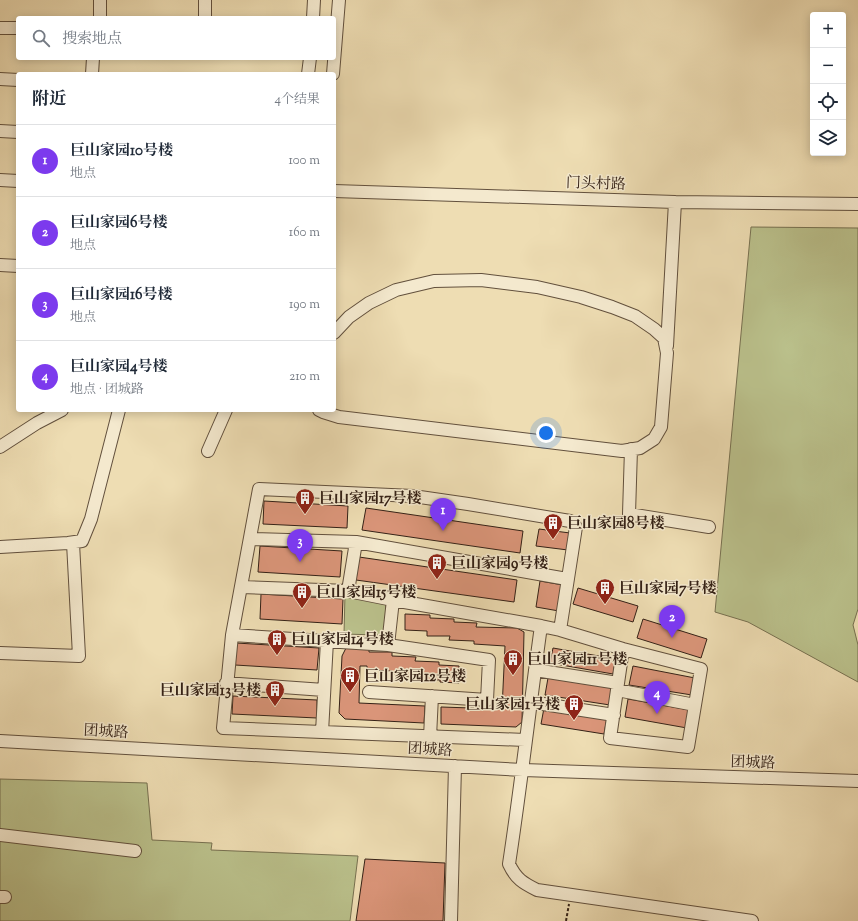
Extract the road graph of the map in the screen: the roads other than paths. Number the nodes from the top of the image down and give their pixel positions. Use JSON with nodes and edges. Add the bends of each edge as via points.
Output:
{"nodes":[{"id":1,"x":100,"y":0,"type":"edge"},
{"id":2,"x":205,"y":0,"type":"edge"},
{"id":3,"x":314,"y":0,"type":"edge"},
{"id":4,"x":339,"y":0,"type":"edge"},
{"id":5,"x":100,"y":16,"type":"edge"},
{"id":6,"x":205,"y":16,"type":"edge"},
{"id":7,"x":313,"y":16,"type":"edge"},
{"id":8,"x":0,"y":28,"type":"edge"},
{"id":9,"x":16,"y":28,"type":"edge"},
{"id":10,"x":336,"y":37,"type":"edge"},
{"id":11,"x":93,"y":60,"type":"edge"},
{"id":12,"x":310,"y":60,"type":"edge"},
{"id":13,"x":334,"y":60,"type":"edge"},
{"id":14,"x":92,"y":72,"type":"edge"},
{"id":15,"x":308,"y":72,"type":"edge"},
{"id":16,"x":333,"y":72,"type":"edge"},
{"id":17,"x":0,"y":79,"type":"edge"},
{"id":18,"x":16,"y":80,"type":"edge"},
{"id":19,"x":0,"y":131,"type":"edge"},
{"id":20,"x":16,"y":132,"type":"edge"},
{"id":21,"x":0,"y":180,"type":"edge"},
{"id":22,"x":16,"y":181,"type":"edge"},
{"id":23,"x":336,"y":192,"type":"edge"},
{"id":24,"x":675,"y":202,"type":"junction"},
{"id":25,"x":858,"y":204,"type":"edge"},
{"id":26,"x":0,"y":265,"type":"edge"},
{"id":27,"x":16,"y":266,"type":"edge"},
{"id":28,"x":336,"y":331,"type":"edge"},
{"id":29,"x":667,"y":353,"type":"junction"},
{"id":30,"x":58,"y":412,"type":"edge"},
{"id":31,"x":118,"y":412,"type":"edge"},
{"id":32,"x":225,"y":412,"type":"edge"},
{"id":33,"x":324,"y":412,"type":"edge"},
{"id":34,"x":0,"y":447,"type":"edge"},
{"id":35,"x":631,"y":449,"type":"junction"},
{"id":36,"x":208,"y":451,"type":"dead end"},
{"id":37,"x":709,"y":527,"type":"dead end"},
{"id":38,"x":250,"y":539,"type":"junction"},
{"id":39,"x":356,"y":542,"type":"junction"},
{"id":40,"x":73,"y":543,"type":"junction"},
{"id":41,"x":0,"y":547,"type":"edge"},
{"id":42,"x":568,"y":579,"type":"junction"},
{"id":43,"x":241,"y":587,"type":"junction"},
{"id":44,"x":348,"y":591,"type":"junction"},
{"id":45,"x":393,"y":600,"type":"junction"},
{"id":46,"x":541,"y":626,"type":"junction"},
{"id":47,"x":560,"y":630,"type":"junction"},
{"id":48,"x":232,"y":635,"type":"junction"},
{"id":49,"x":327,"y":641,"type":"junction"},
{"id":50,"x":388,"y":645,"type":"junction"},
{"id":51,"x":623,"y":649,"type":"junction"},
{"id":52,"x":0,"y":653,"type":"edge"},
{"id":53,"x":535,"y":670,"type":"junction"},
{"id":54,"x":226,"y":683,"type":"junction"},
{"id":55,"x":618,"y":686,"type":"junction"},
{"id":56,"x":324,"y":690,"type":"junction"},
{"id":57,"x":369,"y":692,"type":"dead end"},
{"id":58,"x":432,"y":696,"type":"junction"},
{"id":59,"x":530,"y":702,"type":"junction"},
{"id":60,"x":695,"y":705,"type":"junction"},
{"id":61,"x":614,"y":715,"type":"junction"},
{"id":62,"x":322,"y":732,"type":"junction"},
{"id":63,"x":430,"y":737,"type":"junction"},
{"id":64,"x":525,"y":740,"type":"junction"},
{"id":65,"x":0,"y":741,"type":"edge"},
{"id":66,"x":455,"y":766,"type":"junction"},
{"id":67,"x":523,"y":770,"type":"junction"},
{"id":68,"x":858,"y":781,"type":"edge"},
{"id":69,"x":0,"y":835,"type":"edge"},
{"id":70,"x":135,"y":851,"type":"dead end"},
{"id":71,"x":451,"y":921,"type":"edge"},
{"id":72,"x":752,"y":921,"type":"edge"}],
"edges":[{"from":1,"to":5,"type":"street"},
{"from":2,"to":6,"type":"street"},
{"from":3,"to":7,"type":"street"},
{"from":4,"to":10,"type":"street"},
{"from":8,"to":9,"type":"street"},
{"from":11,"to":14,"type":"street"},
{"from":12,"to":15,"type":"street"},
{"from":13,"to":16,"type":"street"},
{"from":17,"to":18,"type":"street"},
{"from":19,"to":20,"type":"street"},
{"from":21,"to":22,"type":"street"},
{"from":23,"to":24,"type":"street","name":"门头村路"},
{"from":24,"to":25,"type":"street","name":"门头村路"},
{"from":24,"to":29,"type":"street"},
{"from":26,"to":27,"type":"street"},
{"from":28,"to":29,"type":"street","via":[[348,317],[396,290],[434,281],[481,280],[581,297],[635,316],[664,338]]},
{"from":29,"to":35,"type":"street","via":[[661,427],[654,439],[640,448]]},
{"from":30,"to":34,"type":"street"},
{"from":31,"to":40,"type":"street","via":[[91,520],[82,541]]},
{"from":32,"to":36,"type":"street"},
{"from":33,"to":35,"type":"street","via":[[347,418],[622,451]]},
{"from":35,"to":37,"type":"street","via":[[629,514]]},
{"from":38,"to":39,"type":"street"},
{"from":38,"to":42,"type":"street","via":[[259,489],[413,496],[570,521],[576,527]]},
{"from":38,"to":43,"type":"street"},
{"from":39,"to":42,"type":"street"},
{"from":39,"to":44,"type":"street"},
{"from":40,"to":41,"type":"street"},
{"from":40,"to":52,"type":"street","via":[[79,656]]},
{"from":42,"to":47,"type":"street"},
{"from":43,"to":44,"type":"street"},
{"from":43,"to":48,"type":"street"},
{"from":44,"to":45,"type":"street"},
{"from":45,"to":46,"type":"street"},
{"from":45,"to":50,"type":"street"},
{"from":46,"to":47,"type":"street"},
{"from":46,"to":53,"type":"street"},
{"from":47,"to":51,"type":"street"},
{"from":48,"to":49,"type":"street"},
{"from":48,"to":54,"type":"street"},
{"from":49,"to":50,"type":"street"},
{"from":49,"to":56,"type":"street"},
{"from":50,"to":58,"type":"street","via":[[489,660],[487,700]]},
{"from":51,"to":55,"type":"street"},
{"from":51,"to":60,"type":"street","via":[[701,669]]},
{"from":53,"to":55,"type":"street"},
{"from":53,"to":59,"type":"street"},
{"from":54,"to":56,"type":"street"},
{"from":54,"to":62,"type":"street","via":[[223,728]]},
{"from":55,"to":60,"type":"street"},
{"from":55,"to":61,"type":"street"},
{"from":56,"to":62,"type":"street"},
{"from":57,"to":58,"type":"street"},
{"from":58,"to":63,"type":"street"},
{"from":59,"to":61,"type":"street"},
{"from":59,"to":64,"type":"street"},
{"from":60,"to":61,"type":"street","via":[[688,747],[610,738]]},
{"from":62,"to":63,"type":"street"},
{"from":63,"to":64,"type":"street"},
{"from":64,"to":67,"type":"street"},
{"from":65,"to":66,"type":"street","name":"团城路"},
{"from":66,"to":67,"type":"street","name":"团城路"},
{"from":66,"to":71,"type":"street"},
{"from":67,"to":68,"type":"street","name":"团城路"},
{"from":67,"to":72,"type":"street","via":[[509,864],[523,883],[537,890]]},
{"from":69,"to":70,"type":"street"}]}
